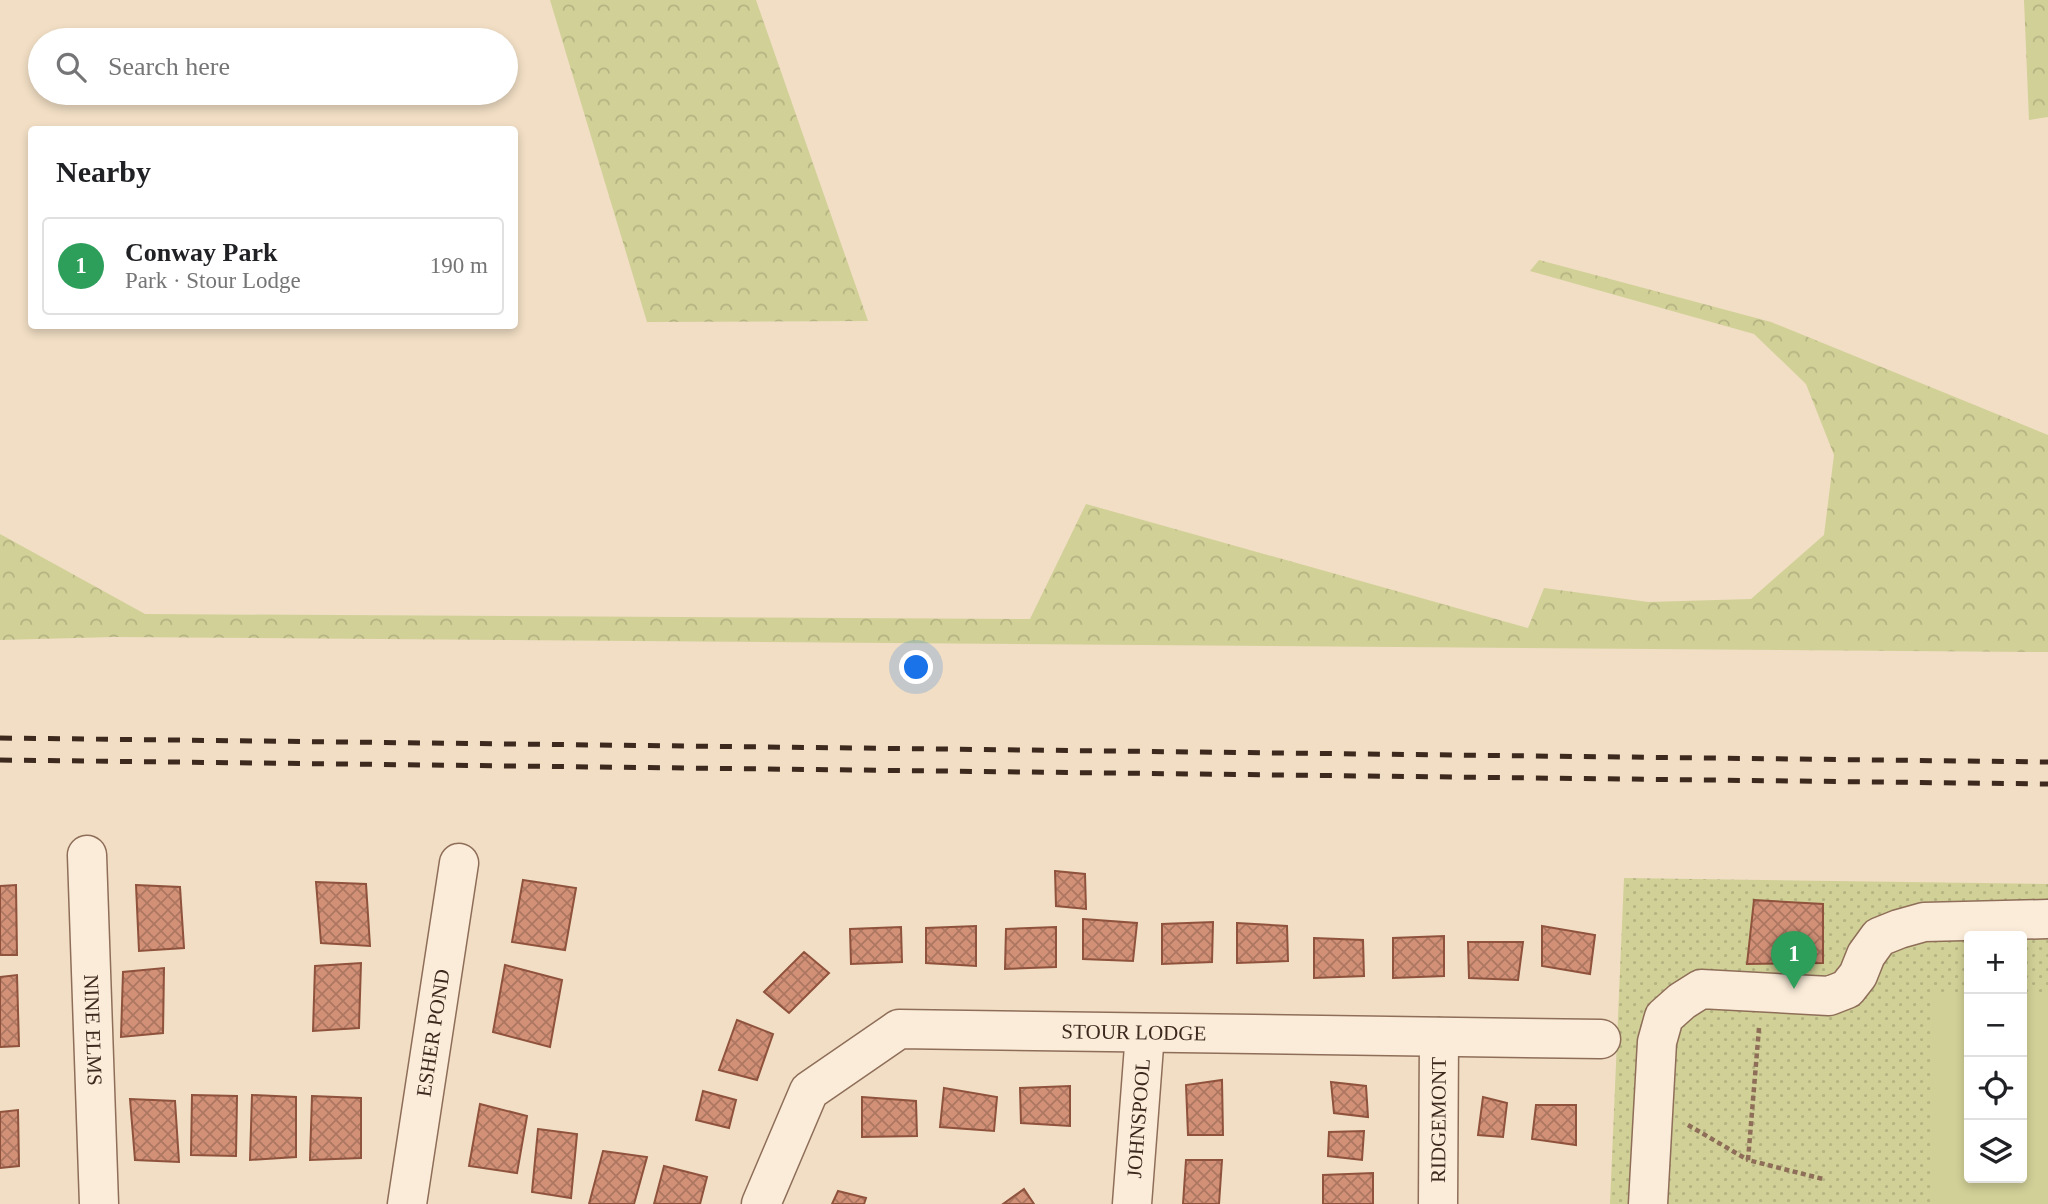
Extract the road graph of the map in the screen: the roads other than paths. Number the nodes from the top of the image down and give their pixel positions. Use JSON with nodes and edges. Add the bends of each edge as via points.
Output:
{"nodes":[{"id":1,"x":87,"y":855,"type":"dead end"},
{"id":2,"x":459,"y":863,"type":"dead end"},
{"id":3,"x":2048,"y":919,"type":"edge"},
{"id":4,"x":1145,"y":1033,"type":"junction"},
{"id":5,"x":1439,"y":1037,"type":"junction"},
{"id":6,"x":1601,"y":1039,"type":"dead end"},
{"id":7,"x":99,"y":1204,"type":"edge"},
{"id":8,"x":407,"y":1204,"type":"edge"},
{"id":9,"x":761,"y":1204,"type":"edge"},
{"id":10,"x":1132,"y":1204,"type":"edge"},
{"id":11,"x":1438,"y":1204,"type":"edge"},
{"id":12,"x":1648,"y":1204,"type":"edge"}],
"edges":[{"from":1,"to":7,"type":"street","name":"NINE ELMS"},
{"from":2,"to":8,"type":"street","name":"ESHER POND"},
{"from":3,"to":12,"type":"street","via":[[1924,922],[1899,929],[1879,937],[1847,989],[1829,996],[1701,989],[1682,1001],[1664,1017],[1657,1042]]},
{"from":4,"to":5,"type":"street","name":"STOUR LODGE"},
{"from":4,"to":9,"type":"street","name":"STOUR LODGE","via":[[899,1029],[809,1091]]},
{"from":4,"to":10,"type":"street","name":"JOHNSPOOL"},
{"from":5,"to":6,"type":"street","name":"STOUR LODGE"},
{"from":5,"to":11,"type":"street","name":"RIDGEMONT"}]}
